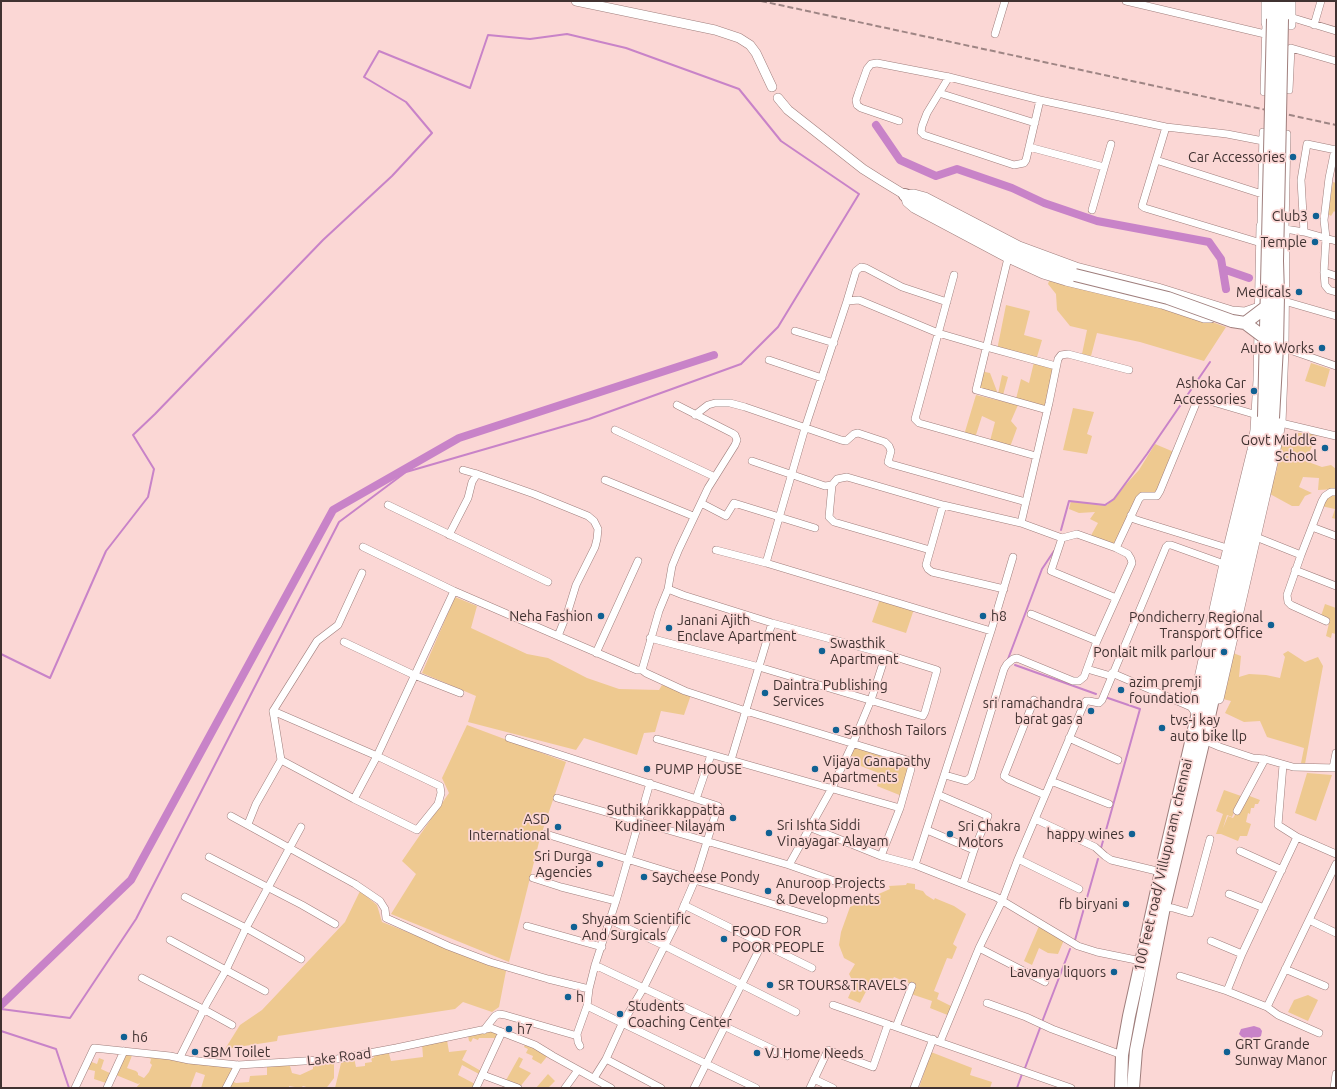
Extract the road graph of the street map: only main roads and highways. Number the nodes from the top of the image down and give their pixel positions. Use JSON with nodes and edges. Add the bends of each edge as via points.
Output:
{"nodes":[{"id":1,"x":1273,"y":1,"type":"edge"},
{"id":2,"x":1283,"y":1,"type":"edge"},
{"id":3,"x":1280,"y":21,"type":"junction"},
{"id":4,"x":905,"y":195,"type":"road end"},
{"id":5,"x":1263,"y":307,"type":"junction"},
{"id":6,"x":1245,"y":323,"type":"junction"},
{"id":7,"x":1265,"y":338,"type":"junction"},
{"id":8,"x":1269,"y":417,"type":"junction"},
{"id":9,"x":1198,"y":738,"type":"junction"},
{"id":10,"x":1121,"y":1088,"type":"edge"},
{"id":11,"x":1133,"y":1088,"type":"edge"}],
"edges":[{"from":1,"to":3,"type":"highway","name":"100 feet road/ Villupuram, chennai"},
{"from":2,"to":3,"type":"highway","name":"100 feet road/ Villupuram, chennai"},
{"from":3,"to":5,"type":"highway","name":"100 feet road/ Villupuram, chennai","bridge":true},
{"from":3,"to":8,"type":"highway","name":"100 feet road/ Villupuram, chennai","bridge":true,"via":[[1277,340]]},
{"from":4,"to":6,"type":"highway","bridge":true,"via":[[1045,266],[1168,298],[1232,321]]},
{"from":5,"to":6,"type":"highway","bridge":true},
{"from":5,"to":7,"type":"highway","name":"100 feet road/ Villupuram, chennai","bridge":true},
{"from":6,"to":7,"type":"highway","bridge":true},
{"from":7,"to":8,"type":"highway","name":"100 feet road/ Villupuram, chennai","bridge":true},
{"from":8,"to":9,"type":"highway","name":"100 feet road/ Villupuram, chennai","via":[[1258,454],[1200,712]]},
{"from":9,"to":10,"type":"highway","name":"100 feet road/ Villupuram, chennai","via":[[1161,872],[1141,961],[1122,1055]]},
{"from":9,"to":11,"type":"highway","name":"100 feet road/ Villupuram, chennai","via":[[1136,1050]]}]}
